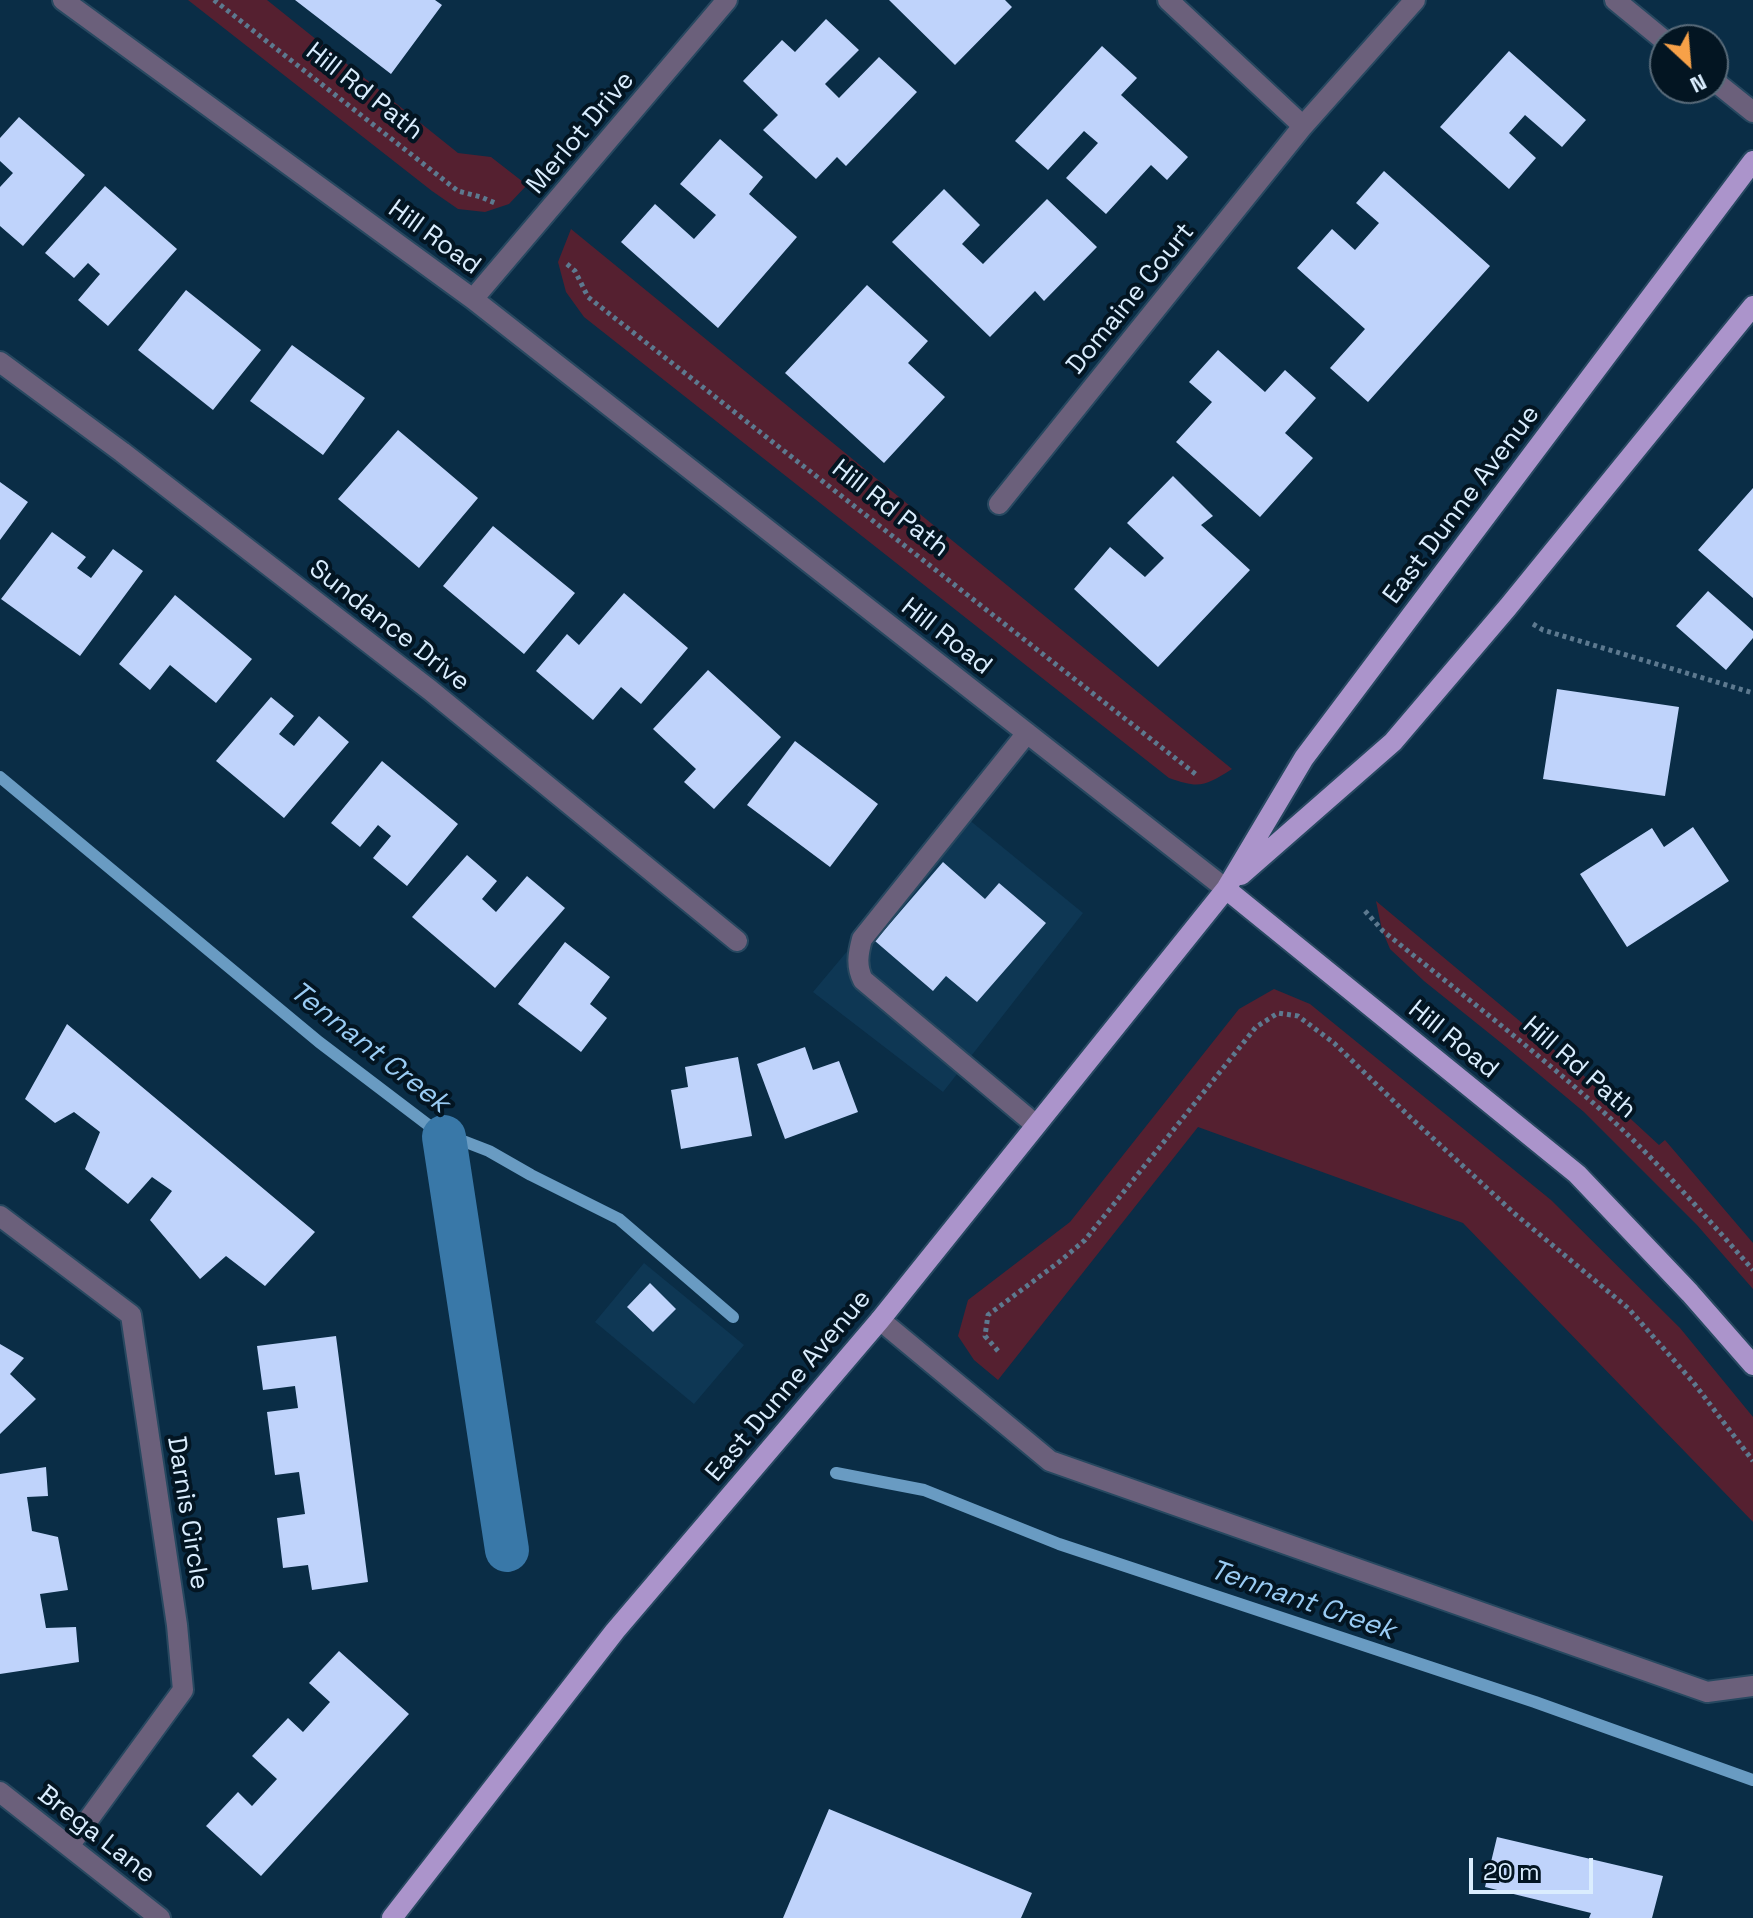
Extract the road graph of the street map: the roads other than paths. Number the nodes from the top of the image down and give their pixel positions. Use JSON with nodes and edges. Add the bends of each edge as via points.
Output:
{"nodes":[{"id":1,"x":63,"y":0,"type":"edge"},
{"id":2,"x":727,"y":0,"type":"edge"},
{"id":3,"x":1168,"y":0,"type":"edge"},
{"id":4,"x":1415,"y":0,"type":"edge"},
{"id":5,"x":1615,"y":0,"type":"edge"},
{"id":6,"x":1649,"y":28,"type":"edge"},
{"id":7,"x":1729,"y":93,"type":"edge"},
{"id":8,"x":1753,"y":112,"type":"edge"},
{"id":9,"x":1303,"y":126,"type":"junction"},
{"id":10,"x":1753,"y":161,"type":"edge"},
{"id":11,"x":473,"y":299,"type":"junction"},
{"id":12,"x":1753,"y":306,"type":"edge"},
{"id":13,"x":0,"y":362,"type":"edge"},
{"id":14,"x":999,"y":504,"type":"dead end"},
{"id":15,"x":1027,"y":733,"type":"junction"},
{"id":16,"x":1226,"y":889,"type":"junction"},
{"id":17,"x":737,"y":941,"type":"dead end"},
{"id":18,"x":1036,"y":1125,"type":"junction"},
{"id":19,"x":0,"y":1216,"type":"edge"},
{"id":20,"x":880,"y":1320,"type":"junction"},
{"id":21,"x":1753,"y":1365,"type":"edge"},
{"id":22,"x":1753,"y":1686,"type":"edge"},
{"id":23,"x":0,"y":1792,"type":"edge"},
{"id":24,"x":69,"y":1846,"type":"junction"},
{"id":25,"x":160,"y":1918,"type":"edge"},
{"id":26,"x":392,"y":1918,"type":"edge"}],
"edges":[{"from":1,"to":11,"type":"street","name":"Hill Road"},
{"from":2,"to":11,"type":"street","name":"Merlot Drive"},
{"from":3,"to":9,"type":"street"},
{"from":4,"to":9,"type":"street","name":"Domaine Court"},
{"from":5,"to":6,"type":"street"},
{"from":7,"to":8,"type":"street"},
{"from":9,"to":14,"type":"street","name":"Domaine Court"},
{"from":10,"to":16,"type":"main road","name":"East Dunne Avenue","via":[[1304,758]]},
{"from":11,"to":15,"type":"street","name":"Hill Road"},
{"from":12,"to":16,"type":"main road","name":"East Dunne Avenue","via":[[1393,742]]},
{"from":13,"to":17,"type":"street","name":"Sundance Drive","via":[[430,690]]},
{"from":15,"to":16,"type":"street","name":"Hill Road"},
{"from":15,"to":18,"type":"street","via":[[862,939],[858,970],[863,980]]},
{"from":16,"to":18,"type":"main road","name":"East Dunne Avenue"},
{"from":16,"to":21,"type":"main road","name":"Hill Road","via":[[1577,1174]]},
{"from":18,"to":20,"type":"main road","name":"East Dunne Avenue"},
{"from":19,"to":24,"type":"street","name":"Darnis Circle","via":[[131,1315],[177,1625],[183,1690]]},
{"from":20,"to":22,"type":"street","via":[[1050,1461],[1707,1692]]},
{"from":20,"to":26,"type":"main road","name":"East Dunne Avenue","via":[[615,1631]]},
{"from":23,"to":24,"type":"street","name":"Brega Lane"},
{"from":24,"to":25,"type":"street","name":"Brega Lane"}]}
